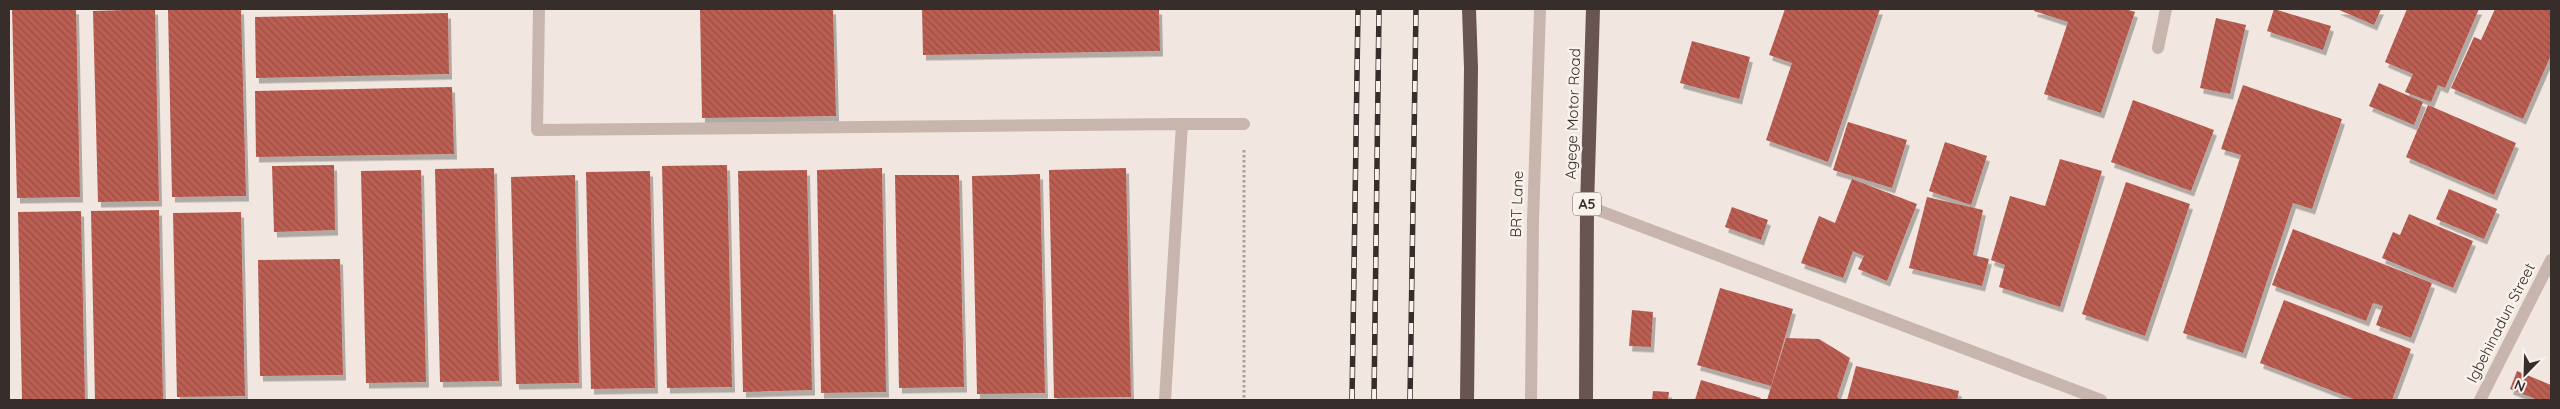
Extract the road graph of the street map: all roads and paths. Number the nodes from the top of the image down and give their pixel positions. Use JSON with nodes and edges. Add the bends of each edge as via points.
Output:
{"nodes":[{"id":1,"x":539,"y":9,"type":"edge"},
{"id":2,"x":1469,"y":9,"type":"edge"},
{"id":3,"x":1540,"y":9,"type":"edge"},
{"id":4,"x":1593,"y":9,"type":"edge"},
{"id":5,"x":2166,"y":9,"type":"edge"},
{"id":6,"x":2158,"y":48,"type":"dead end"},
{"id":7,"x":1182,"y":124,"type":"junction"},
{"id":8,"x":1244,"y":124,"type":"joint"},
{"id":9,"x":1587,"y":206,"type":"junction"},
{"id":10,"x":2551,"y":260,"type":"edge"},
{"id":11,"x":1165,"y":400,"type":"edge"},
{"id":12,"x":1244,"y":400,"type":"edge"},
{"id":13,"x":1467,"y":400,"type":"edge"},
{"id":14,"x":1531,"y":400,"type":"edge"},
{"id":15,"x":1586,"y":400,"type":"edge"},
{"id":16,"x":2101,"y":400,"type":"edge"},
{"id":17,"x":2480,"y":400,"type":"edge"}],
"edges":[{"from":1,"to":7,"type":"street","via":[[537,130]]},
{"from":2,"to":13,"type":"highway"},
{"from":3,"to":14,"type":"street","name":"BRT Lane","via":[[1532,221]]},
{"from":4,"to":9,"type":"highway","name":"Agege Motor Road","number":"A5"},
{"from":5,"to":6,"type":"street"},
{"from":7,"to":8,"type":"street"},
{"from":7,"to":11,"type":"street"},
{"from":8,"to":12,"type":"path"},
{"from":9,"to":15,"type":"highway","name":"Agege Motor Road","number":"A5"},
{"from":9,"to":16,"type":"street"},
{"from":10,"to":17,"type":"street","name":"Igbehinadun Street"}]}
